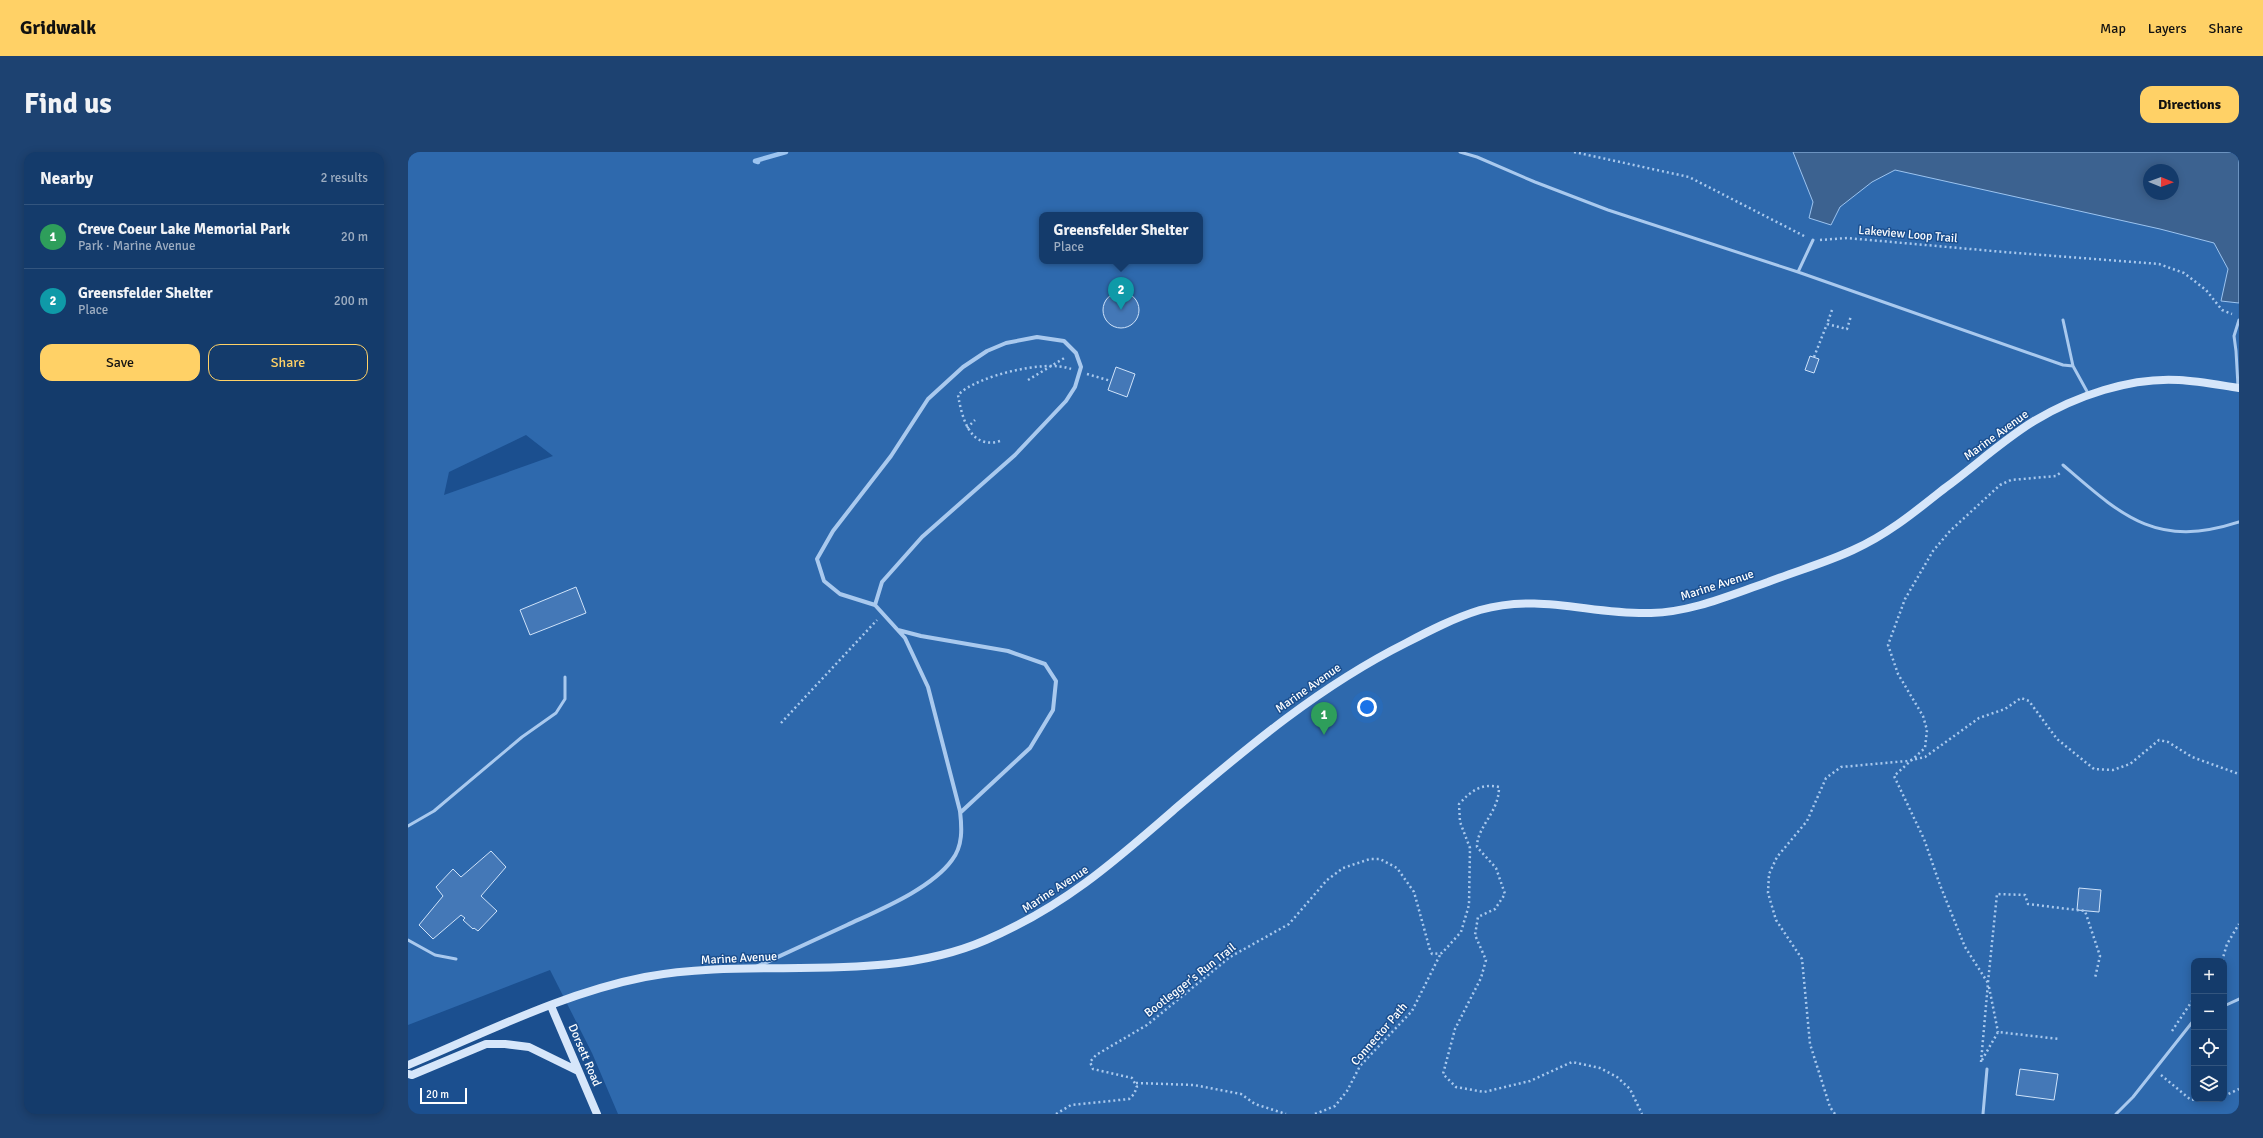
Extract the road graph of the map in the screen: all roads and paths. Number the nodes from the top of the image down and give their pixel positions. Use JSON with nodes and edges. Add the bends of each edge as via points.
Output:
{"nodes":[{"id":1,"x":1460,"y":152,"type":"edge"},
{"id":2,"x":1574,"y":152,"type":"edge"},
{"id":3,"x":1813,"y":240,"type":"junction"},
{"id":4,"x":1798,"y":272,"type":"junction"},
{"id":5,"x":1832,"y":310,"type":"dead end"},
{"id":6,"x":2233,"y":315,"type":"dead end"},
{"id":7,"x":1851,"y":316,"type":"dead end"},
{"id":8,"x":2063,"y":320,"type":"dead end"},
{"id":9,"x":2239,"y":320,"type":"edge"},
{"id":10,"x":1827,"y":324,"type":"junction"},
{"id":11,"x":1076,"y":353,"type":"junction"},
{"id":12,"x":1814,"y":357,"type":"dead end"},
{"id":13,"x":2074,"y":366,"type":"junction"},
{"id":14,"x":1047,"y":367,"type":"junction"},
{"id":15,"x":1080,"y":372,"type":"junction"},
{"id":16,"x":1028,"y":380,"type":"dead end"},
{"id":17,"x":1111,"y":380,"type":"dead end"},
{"id":18,"x":2238,"y":388,"type":"edge"},
{"id":19,"x":2089,"y":396,"type":"junction"},
{"id":20,"x":975,"y":420,"type":"dead end"},
{"id":21,"x":967,"y":428,"type":"junction"},
{"id":22,"x":1000,"y":441,"type":"dead end"},
{"id":23,"x":2063,"y":465,"type":"dead end"},
{"id":24,"x":2066,"y":468,"type":"junction"},
{"id":25,"x":2239,"y":522,"type":"edge"},
{"id":26,"x":875,"y":605,"type":"junction"},
{"id":27,"x":882,"y":613,"type":"junction"},
{"id":28,"x":898,"y":630,"type":"junction"},
{"id":29,"x":565,"y":677,"type":"dead end"},
{"id":30,"x":781,"y":723,"type":"dead end"},
{"id":31,"x":1914,"y":759,"type":"junction"},
{"id":32,"x":2239,"y":774,"type":"edge"},
{"id":33,"x":961,"y":812,"type":"junction"},
{"id":34,"x":408,"y":826,"type":"edge"},
{"id":35,"x":2239,"y":924,"type":"edge"},
{"id":36,"x":408,"y":940,"type":"edge"},
{"id":37,"x":1442,"y":952,"type":"junction"},
{"id":38,"x":2223,"y":958,"type":"edge"},
{"id":39,"x":456,"y":959,"type":"dead end"},
{"id":40,"x":754,"y":968,"type":"junction"},
{"id":41,"x":2095,"y":978,"type":"dead end"},
{"id":42,"x":1988,"y":983,"type":"junction"},
{"id":43,"x":2239,"y":999,"type":"edge"},
{"id":44,"x":2227,"y":1005,"type":"edge"},
{"id":45,"x":551,"y":1006,"type":"junction"},
{"id":46,"x":2191,"y":1024,"type":"edge"},
{"id":47,"x":1998,"y":1032,"type":"junction"},
{"id":48,"x":2059,"y":1039,"type":"dead end"},
{"id":49,"x":408,"y":1065,"type":"edge"},
{"id":50,"x":1987,"y":1069,"type":"dead end"},
{"id":51,"x":578,"y":1071,"type":"junction"},
{"id":52,"x":408,"y":1074,"type":"edge"},
{"id":53,"x":1136,"y":1083,"type":"junction"},
{"id":54,"x":2239,"y":1089,"type":"edge"},
{"id":55,"x":2227,"y":1095,"type":"edge"},
{"id":56,"x":597,"y":1114,"type":"edge"},
{"id":57,"x":1056,"y":1114,"type":"edge"},
{"id":58,"x":1286,"y":1114,"type":"edge"},
{"id":59,"x":1315,"y":1114,"type":"edge"},
{"id":60,"x":1642,"y":1114,"type":"edge"},
{"id":61,"x":1836,"y":1114,"type":"edge"},
{"id":62,"x":1983,"y":1114,"type":"edge"},
{"id":63,"x":2116,"y":1114,"type":"edge"}],
"edges":[{"from":1,"to":4,"type":"lane","via":[[1608,210]]},
{"from":2,"to":3,"type":"path","via":[[1689,176]]},
{"from":3,"to":4,"type":"lane"},
{"from":3,"to":6,"type":"path","name":"Lakeview Loop Trail","via":[[1847,238],[2159,264],[2184,273],[2206,290],[2222,310]]},
{"from":4,"to":13,"type":"lane","via":[[2063,365]]},
{"from":5,"to":10,"type":"path"},
{"from":7,"to":10,"type":"path","via":[[1847,329]]},
{"from":8,"to":13,"type":"lane"},
{"from":9,"to":18,"type":"lane","via":[[2234,336]]},
{"from":10,"to":12,"type":"path"},
{"from":11,"to":14,"type":"path"},
{"from":11,"to":15,"type":"street","via":[[1081,367]]},
{"from":11,"to":26,"type":"street","via":[[1064,341],[1037,337],[1006,342],[963,367],[928,399],[891,456],[833,531],[817,559],[824,581],[840,594]]},
{"from":13,"to":19,"type":"lane"},
{"from":14,"to":15,"type":"path","via":[[1068,367]]},
{"from":14,"to":16,"type":"path"},
{"from":14,"to":21,"type":"path","via":[[1004,372],[965,388],[958,396]]},
{"from":15,"to":17,"type":"path"},
{"from":15,"to":26,"type":"street","via":[[1075,387],[1066,401],[1015,455],[922,537],[882,582]]},
{"from":18,"to":19,"type":"main road","name":"Marine Avenue","via":[[2175,380],[2150,381]]},
{"from":19,"to":40,"type":"main road","name":"Marine Avenue","via":[[2062,406],[2034,421],[1897,526],[1859,548],[1828,561],[1687,609],[1630,613],[1555,603],[1516,604],[1480,610],[1365,663],[1309,700],[1253,743],[1109,867],[1031,920],[984,941],[948,954],[919,960],[826,968]]},
{"from":20,"to":21,"type":"path"},
{"from":21,"to":22,"type":"path","via":[[977,439],[991,444]]},
{"from":23,"to":24,"type":"lane"},
{"from":24,"to":25,"type":"lane","via":[[2121,513],[2144,525],[2172,532],[2222,528]]},
{"from":24,"to":31,"type":"path","via":[[2056,476],[2011,480],[2000,485],[1950,531],[1933,551],[1905,599],[1888,645],[1898,674],[1923,716],[1928,730],[1925,748]]},
{"from":26,"to":27,"type":"street"},
{"from":27,"to":28,"type":"street"},
{"from":27,"to":30,"type":"path"},
{"from":28,"to":33,"type":"street","via":[[905,638],[928,687]]},
{"from":28,"to":33,"type":"street","via":[[1008,651],[1044,664],[1056,681],[1053,710],[1030,748]]},
{"from":29,"to":34,"type":"lane","via":[[565,699],[556,713],[522,737],[434,811]]},
{"from":31,"to":32,"type":"path","via":[[1925,757],[1978,718],[2005,709],[2020,698],[2029,701],[2057,739],[2094,769],[2112,770],[2130,764],[2159,740],[2168,742],[2192,757]]},
{"from":31,"to":42,"type":"path","via":[[1894,776],[1924,839],[1965,947]]},
{"from":31,"to":61,"type":"path","via":[[1841,767],[1826,778],[1808,821],[1777,857],[1769,874],[1768,893],[1776,920],[1802,959],[1810,1044],[1830,1107]]},
{"from":33,"to":40,"type":"street","via":[[960,847],[952,861],[941,872],[905,899]]},
{"from":35,"to":38,"type":"path","via":[[2227,944]]},
{"from":36,"to":39,"type":"lane","via":[[435,955]]},
{"from":37,"to":53,"type":"path","name":"Bootlegger's Run Trail","via":[[1432,954],[1414,892],[1397,868],[1380,859],[1370,859],[1343,868],[1327,880],[1289,924],[1230,957],[1147,1025],[1096,1055],[1090,1062],[1093,1069],[1132,1078]]},
{"from":37,"to":59,"type":"path","name":"Connector Path","via":[[1412,1011],[1360,1066],[1347,1091],[1335,1106]]},
{"from":37,"to":60,"type":"path","via":[[1461,932],[1469,905],[1470,848],[1460,822],[1459,804],[1472,790],[1490,785],[1499,787],[1499,796],[1492,814],[1477,838],[1477,847],[1496,868],[1506,894],[1495,909],[1478,918],[1475,935],[1486,960],[1481,978],[1455,1029],[1443,1074],[1456,1087],[1484,1092],[1530,1081],[1572,1062],[1600,1068],[1617,1077],[1630,1090]]},
{"from":40,"to":45,"type":"main road","name":"Marine Avenue","via":[[647,977],[599,989]]},
{"from":41,"to":42,"type":"path","via":[[2100,956],[2085,911],[2028,904],[2026,895],[2002,893],[1997,894]]},
{"from":42,"to":47,"type":"path"},
{"from":42,"to":47,"type":"path","via":[[1981,1062]]},
{"from":43,"to":44,"type":"lane"},
{"from":45,"to":49,"type":"main road","name":"Marine Avenue"},
{"from":45,"to":51,"type":"main road","name":"Dorsett Road"},
{"from":46,"to":63,"type":"lane","via":[[2133,1097]]},
{"from":47,"to":48,"type":"path"},
{"from":50,"to":62,"type":"lane"},
{"from":51,"to":52,"type":"main road","via":[[529,1047],[486,1044],[412,1075]]},
{"from":51,"to":56,"type":"main road","name":"Dorsett Road"},
{"from":53,"to":57,"type":"path","via":[[1138,1087],[1129,1099],[1071,1105]]},
{"from":53,"to":58,"type":"path","via":[[1194,1085],[1240,1094],[1254,1104]]},
{"from":54,"to":55,"type":"path"}]}
